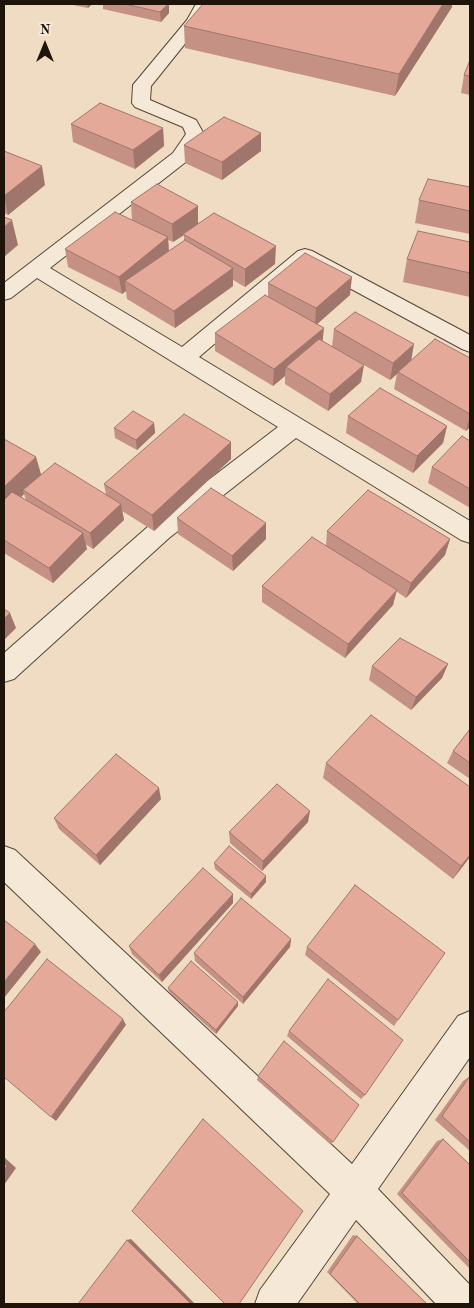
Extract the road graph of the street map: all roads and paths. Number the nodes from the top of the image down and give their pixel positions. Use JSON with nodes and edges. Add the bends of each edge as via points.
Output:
{"nodes":[{"id":1,"x":204,"y":4,"type":"edge"},
{"id":2,"x":37,"y":269,"type":"junction"},
{"id":3,"x":4,"y":293,"type":"edge"},
{"id":4,"x":470,"y":344,"type":"edge"},
{"id":5,"x":184,"y":358,"type":"junction"},
{"id":6,"x":295,"y":426,"type":"junction"},
{"id":7,"x":470,"y":533,"type":"edge"},
{"id":8,"x":4,"y":670,"type":"edge"},
{"id":9,"x":4,"y":861,"type":"edge"},
{"id":10,"x":470,"y":1028,"type":"edge"},
{"id":11,"x":354,"y":1191,"type":"junction"},
{"id":12,"x":274,"y":1304,"type":"edge"},
{"id":13,"x":462,"y":1304,"type":"edge"}],
"edges":[{"from":1,"to":2,"type":"street","via":[[194,22],[142,85],[141,103],[190,124],[195,134],[180,157]]},
{"from":2,"to":3,"type":"street"},
{"from":2,"to":5,"type":"street"},
{"from":4,"to":5,"type":"street","via":[[305,256]]},
{"from":5,"to":6,"type":"street"},
{"from":6,"to":7,"type":"street"},
{"from":6,"to":8,"type":"street","via":[[160,531]]},
{"from":9,"to":11,"type":"street"},
{"from":10,"to":11,"type":"street"},
{"from":11,"to":12,"type":"street"},
{"from":11,"to":13,"type":"street"}]}
